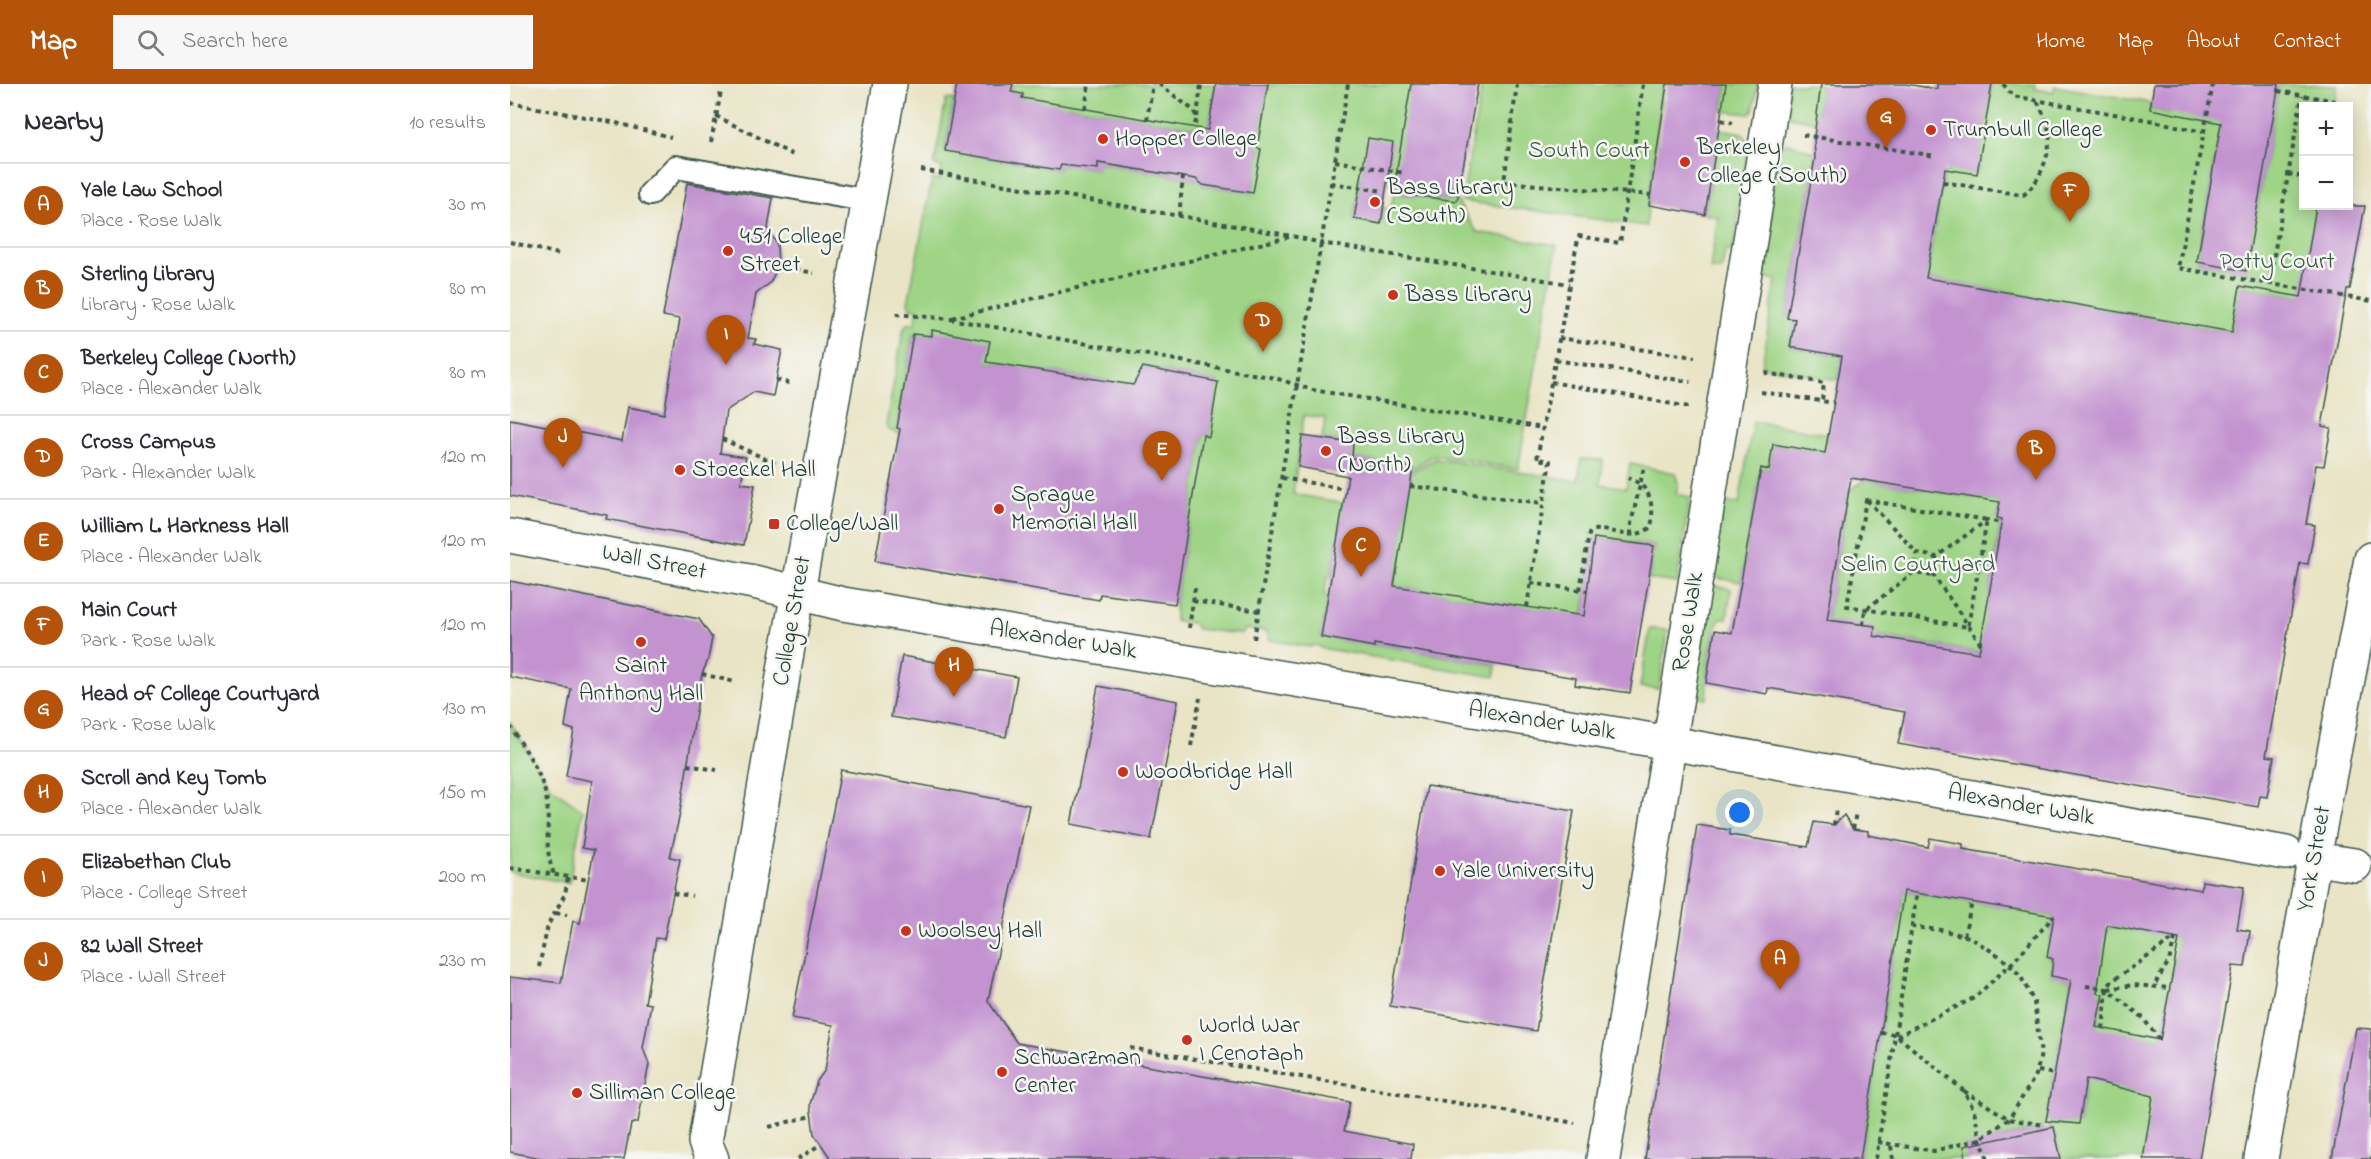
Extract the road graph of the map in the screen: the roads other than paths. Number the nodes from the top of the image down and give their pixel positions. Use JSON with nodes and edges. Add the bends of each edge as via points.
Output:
{"nodes":[{"id":1,"x":890,"y":84,"type":"edge"},
{"id":2,"x":1775,"y":84,"type":"edge"},
{"id":3,"x":650,"y":194,"type":"dead end"},
{"id":4,"x":870,"y":201,"type":"junction"},
{"id":5,"x":510,"y":536,"type":"edge"},
{"id":6,"x":2371,"y":559,"type":"edge"},
{"id":7,"x":798,"y":593,"type":"junction"},
{"id":8,"x":1670,"y":743,"type":"junction"},
{"id":9,"x":2286,"y":853,"type":"dead end"},
{"id":10,"x":712,"y":1159,"type":"edge"},
{"id":11,"x":1603,"y":1159,"type":"edge"},
{"id":12,"x":2261,"y":1159,"type":"edge"}],
"edges":[{"from":1,"to":4,"type":"street","name":"College Street"},
{"from":2,"to":8,"type":"street","name":"Rose Walk","via":[[1742,367],[1722,414]]},
{"from":3,"to":4,"type":"lane","via":[[676,167]]},
{"from":4,"to":7,"type":"street","name":"College Street"},
{"from":5,"to":7,"type":"street","name":"Wall Street"},
{"from":6,"to":12,"type":"street","name":"York Street"},
{"from":7,"to":8,"type":"street","name":"Alexander Walk","via":[[843,604]]},
{"from":7,"to":10,"type":"street","name":"College Street","via":[[705,1142]]},
{"from":8,"to":9,"type":"street","name":"Alexander Walk"},
{"from":8,"to":11,"type":"street","name":"Rose Walk"}]}
